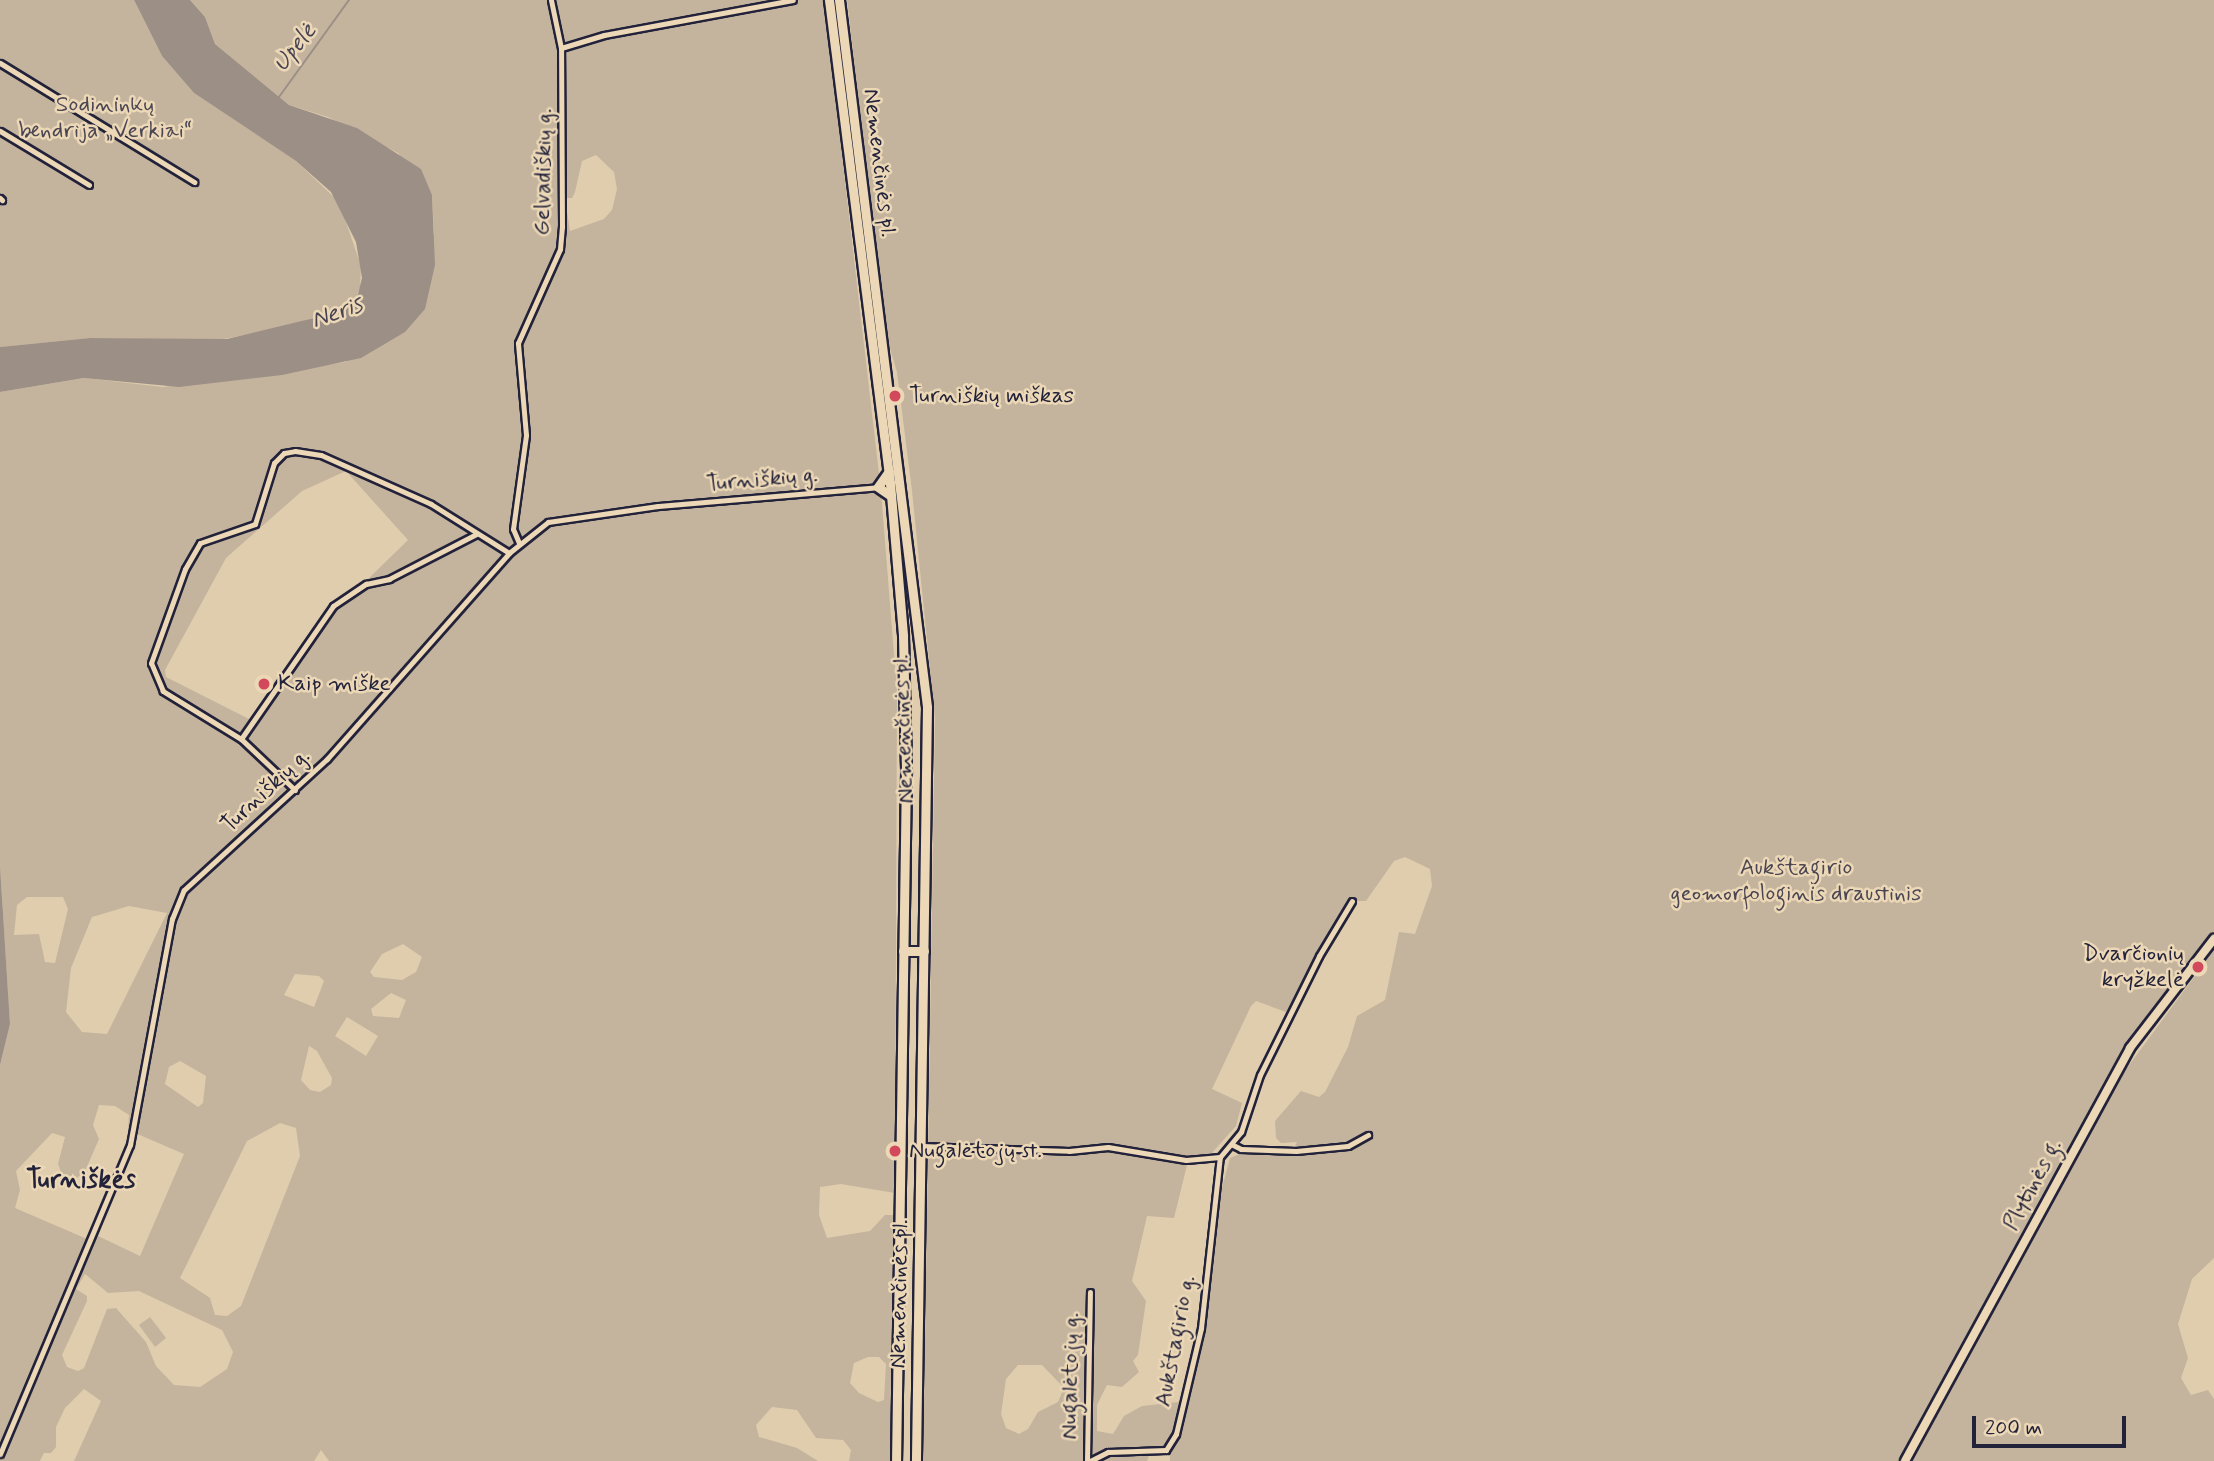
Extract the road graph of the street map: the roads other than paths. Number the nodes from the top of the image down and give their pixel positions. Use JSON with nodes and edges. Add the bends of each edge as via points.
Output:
{"nodes":[{"id":1,"x":551,"y":0,"type":"edge"},
{"id":2,"x":793,"y":0,"type":"edge"},
{"id":3,"x":829,"y":0,"type":"edge"},
{"id":4,"x":839,"y":0,"type":"edge"},
{"id":5,"x":561,"y":48,"type":"junction"},
{"id":6,"x":0,"y":63,"type":"edge"},
{"id":7,"x":0,"y":131,"type":"edge"},
{"id":8,"x":194,"y":181,"type":"dead end"},
{"id":9,"x":89,"y":185,"type":"dead end"},
{"id":10,"x":880,"y":368,"type":"junction"},
{"id":11,"x":889,"y":471,"type":"junction"},
{"id":12,"x":878,"y":487,"type":"junction"},
{"id":13,"x":891,"y":496,"type":"junction"},
{"id":14,"x":476,"y":534,"type":"junction"},
{"id":15,"x":519,"y":542,"type":"junction"},
{"id":16,"x":509,"y":553,"type":"junction"},
{"id":17,"x":909,"y":556,"type":"junction"},
{"id":18,"x":897,"y":558,"type":"junction"},
{"id":19,"x":241,"y":739,"type":"junction"},
{"id":20,"x":295,"y":790,"type":"junction"},
{"id":21,"x":1352,"y":901,"type":"dead end"},
{"id":22,"x":2214,"y":939,"type":"edge"},
{"id":23,"x":903,"y":951,"type":"junction"},
{"id":24,"x":924,"y":951,"type":"junction"},
{"id":25,"x":1368,"y":1135,"type":"dead end"},
{"id":26,"x":1233,"y":1145,"type":"junction"},
{"id":27,"x":922,"y":1146,"type":"junction"},
{"id":28,"x":1220,"y":1157,"type":"junction"},
{"id":29,"x":1090,"y":1292,"type":"dead end"},
{"id":30,"x":0,"y":1454,"type":"edge"},
{"id":31,"x":897,"y":1461,"type":"edge"},
{"id":32,"x":916,"y":1461,"type":"edge"},
{"id":33,"x":1089,"y":1461,"type":"edge"},
{"id":34,"x":1905,"y":1461,"type":"edge"}],
"edges":[{"from":1,"to":5,"type":"street","name":"Gelvadiškių g."},
{"from":2,"to":5,"type":"street","via":[[604,35]]},
{"from":3,"to":10,"type":"main road","name":"Nemenčinės pl."},
{"from":4,"to":10,"type":"main road","name":"Nemenčinės pl."},
{"from":5,"to":15,"type":"street","name":"Gelvadiškių g.","via":[[561,239],[517,349],[526,435],[513,529]]},
{"from":6,"to":8,"type":"street"},
{"from":7,"to":9,"type":"street"},
{"from":10,"to":11,"type":"main road","name":"Nemenčinės pl."},
{"from":10,"to":17,"type":"main road","name":"Nemenčinės pl."},
{"from":11,"to":12,"type":"main road"},
{"from":11,"to":13,"type":"main road","name":"Nemenčinės pl."},
{"from":12,"to":13,"type":"main road"},
{"from":12,"to":15,"type":"street","name":"Turniškių g.","via":[[571,516],[548,522]]},
{"from":13,"to":18,"type":"main road","name":"Nemenčinės pl."},
{"from":14,"to":16,"type":"street"},
{"from":14,"to":19,"type":"street","via":[[389,579],[366,584],[333,606]]},
{"from":14,"to":19,"type":"street","via":[[431,504],[321,455],[295,451],[281,455],[255,524],[200,543],[151,663],[163,691]]},
{"from":15,"to":16,"type":"street","name":"Turniškių g."},
{"from":16,"to":20,"type":"street","name":"Turniškių g.","via":[[364,721]]},
{"from":17,"to":18,"type":"main road"},
{"from":17,"to":24,"type":"main road","name":"Nemenčinės pl.","via":[[927,707]]},
{"from":18,"to":23,"type":"main road","name":"Nemenčinės pl.","via":[[905,688]]},
{"from":19,"to":20,"type":"street"},
{"from":20,"to":30,"type":"street","name":"Turniškių g.","via":[[191,883],[177,901],[130,1145]]},
{"from":21,"to":26,"type":"street","via":[[1265,1064]]},
{"from":22,"to":34,"type":"main road","name":"Plytinės g.","via":[[2130,1048]]},
{"from":23,"to":24,"type":"main road"},
{"from":23,"to":31,"type":"main road","name":"Nemenčinės pl."},
{"from":24,"to":27,"type":"main road","name":"Nemenčinės pl."},
{"from":25,"to":26,"type":"street","via":[[1348,1146],[1296,1151]]},
{"from":26,"to":28,"type":"street"},
{"from":27,"to":28,"type":"street","via":[[1069,1151],[1108,1147],[1186,1160]]},
{"from":27,"to":32,"type":"main road","name":"Nemenčinės pl."},
{"from":28,"to":33,"type":"street","name":"Aukštagirio g.","via":[[1201,1328],[1176,1434],[1166,1450],[1108,1452]]},
{"from":29,"to":33,"type":"street","name":"Nugalėtojų g."}]}
